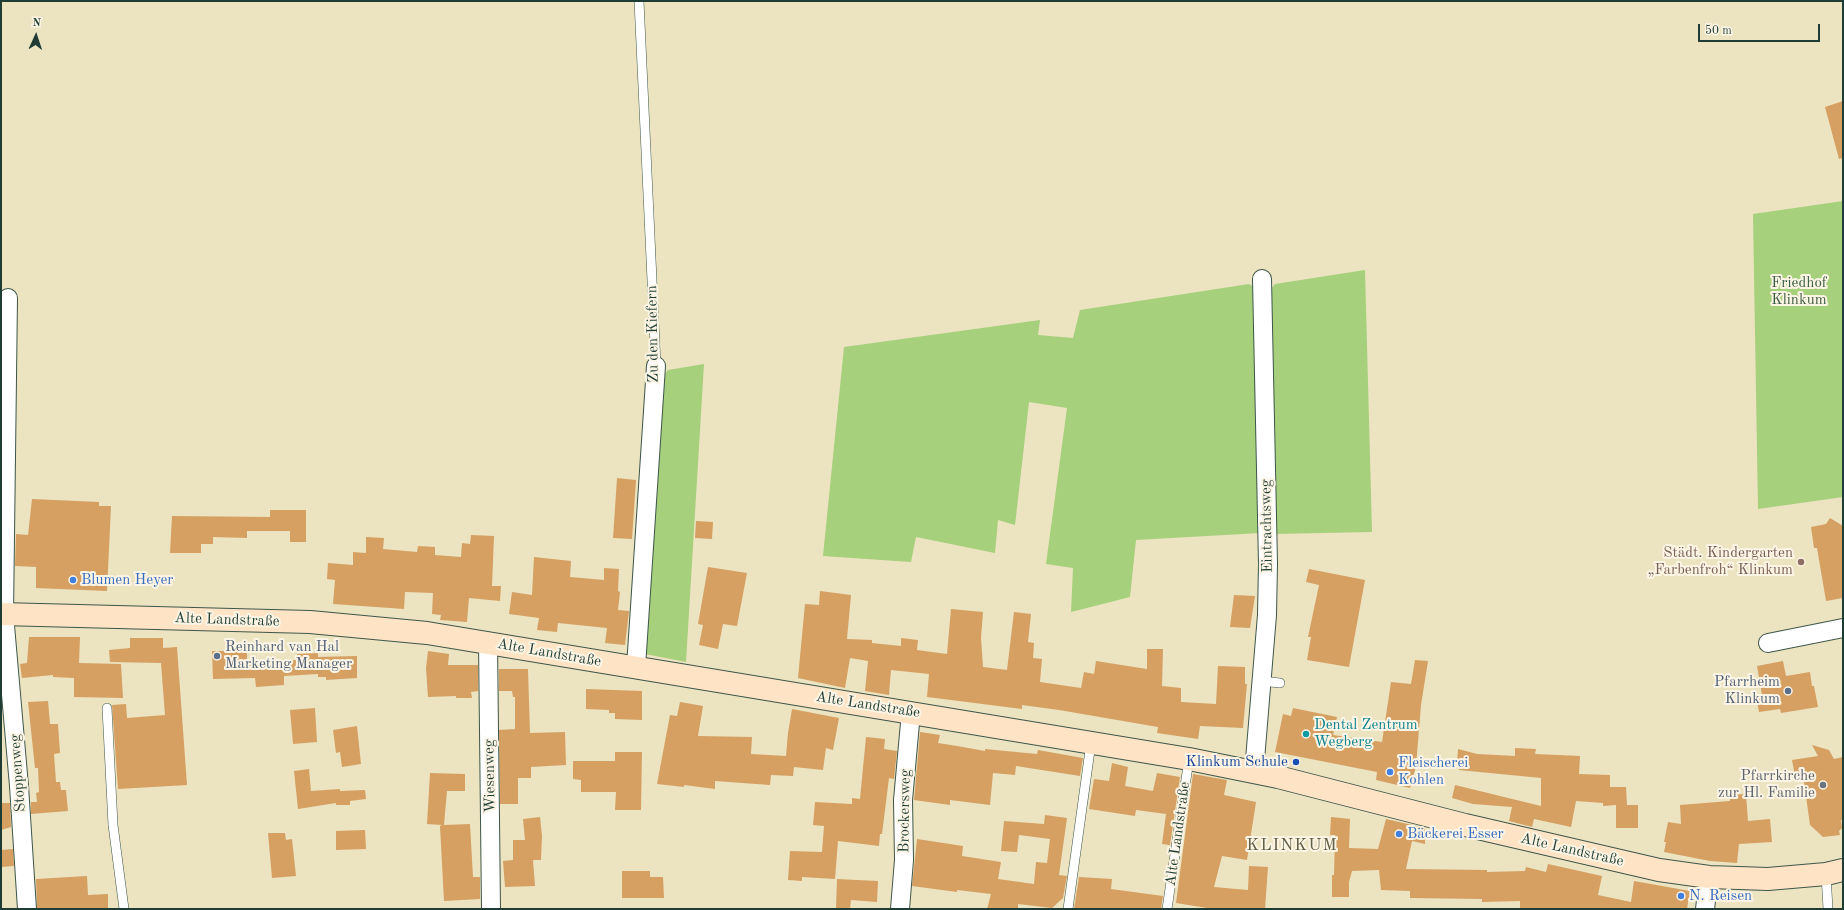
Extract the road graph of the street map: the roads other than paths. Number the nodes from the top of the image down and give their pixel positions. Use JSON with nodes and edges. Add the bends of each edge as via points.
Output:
{"nodes":[{"id":1,"x":639,"y":1,"type":"edge"},
{"id":2,"x":1262,"y":279,"type":"dead end"},
{"id":3,"x":8,"y":298,"type":"dead end"},
{"id":4,"x":656,"y":366,"type":"joint"},
{"id":5,"x":3,"y":614,"type":"edge"},
{"id":6,"x":1843,"y":628,"type":"edge"},
{"id":7,"x":488,"y":642,"type":"junction"},
{"id":8,"x":1768,"y":643,"type":"dead end"},
{"id":9,"x":636,"y":667,"type":"junction"},
{"id":10,"x":1261,"y":681,"type":"junction"},
{"id":11,"x":1280,"y":683,"type":"dead end"},
{"id":12,"x":107,"y":708,"type":"dead end"},
{"id":13,"x":911,"y":712,"type":"junction"},
{"id":14,"x":1091,"y":742,"type":"junction"},
{"id":15,"x":1189,"y":759,"type":"junction"},
{"id":16,"x":1254,"y":772,"type":"junction"},
{"id":17,"x":1835,"y":872,"type":"edge"},
{"id":18,"x":1710,"y":877,"type":"junction"},
{"id":19,"x":27,"y":909,"type":"edge"},
{"id":20,"x":124,"y":909,"type":"edge"},
{"id":21,"x":491,"y":909,"type":"edge"},
{"id":22,"x":900,"y":909,"type":"edge"},
{"id":23,"x":1068,"y":909,"type":"edge"},
{"id":24,"x":1167,"y":909,"type":"edge"},
{"id":25,"x":1705,"y":909,"type":"edge"},
{"id":26,"x":1828,"y":909,"type":"edge"}],
"edges":[{"from":1,"to":4,"type":"lane","name":"Zu den Kiefern"},
{"from":2,"to":10,"type":"street","name":"Eintrachtsweg","via":[[1268,564]]},
{"from":3,"to":5,"type":"street","name":"Stoppenweg"},
{"from":4,"to":9,"type":"street","name":"Zu den Kiefern"},
{"from":5,"to":7,"type":"main road","name":"Alte Landstraße","via":[[310,622],[427,633]]},
{"from":5,"to":19,"type":"street","name":"Stoppenweg","via":[[19,786]]},
{"from":6,"to":8,"type":"street"},
{"from":7,"to":9,"type":"main road","name":"Alte Landstraße"},
{"from":7,"to":21,"type":"street","name":"Wiesenweg"},
{"from":9,"to":13,"type":"main road","name":"Alte Landstraße"},
{"from":10,"to":11,"type":"lane"},
{"from":10,"to":16,"type":"street","name":"Eintrachtsweg"},
{"from":12,"to":20,"type":"lane","via":[[113,825]]},
{"from":13,"to":14,"type":"main road","name":"Alte Landstraße"},
{"from":13,"to":22,"type":"street","name":"Brockersweg","via":[[903,800],[904,860]]},
{"from":14,"to":15,"type":"main road","name":"Alte Landstraße"},
{"from":14,"to":23,"type":"lane"},
{"from":15,"to":16,"type":"main road","name":"Alte Landstraße"},
{"from":15,"to":24,"type":"lane","name":"Alte Landstraße"},
{"from":16,"to":18,"type":"main road","name":"Alte Landstraße","via":[[1589,855],[1659,870]]},
{"from":17,"to":18,"type":"main road","name":"Alte Landstraße","via":[[1768,879]]},
{"from":17,"to":26,"type":"lane"},
{"from":18,"to":25,"type":"street"}]}
